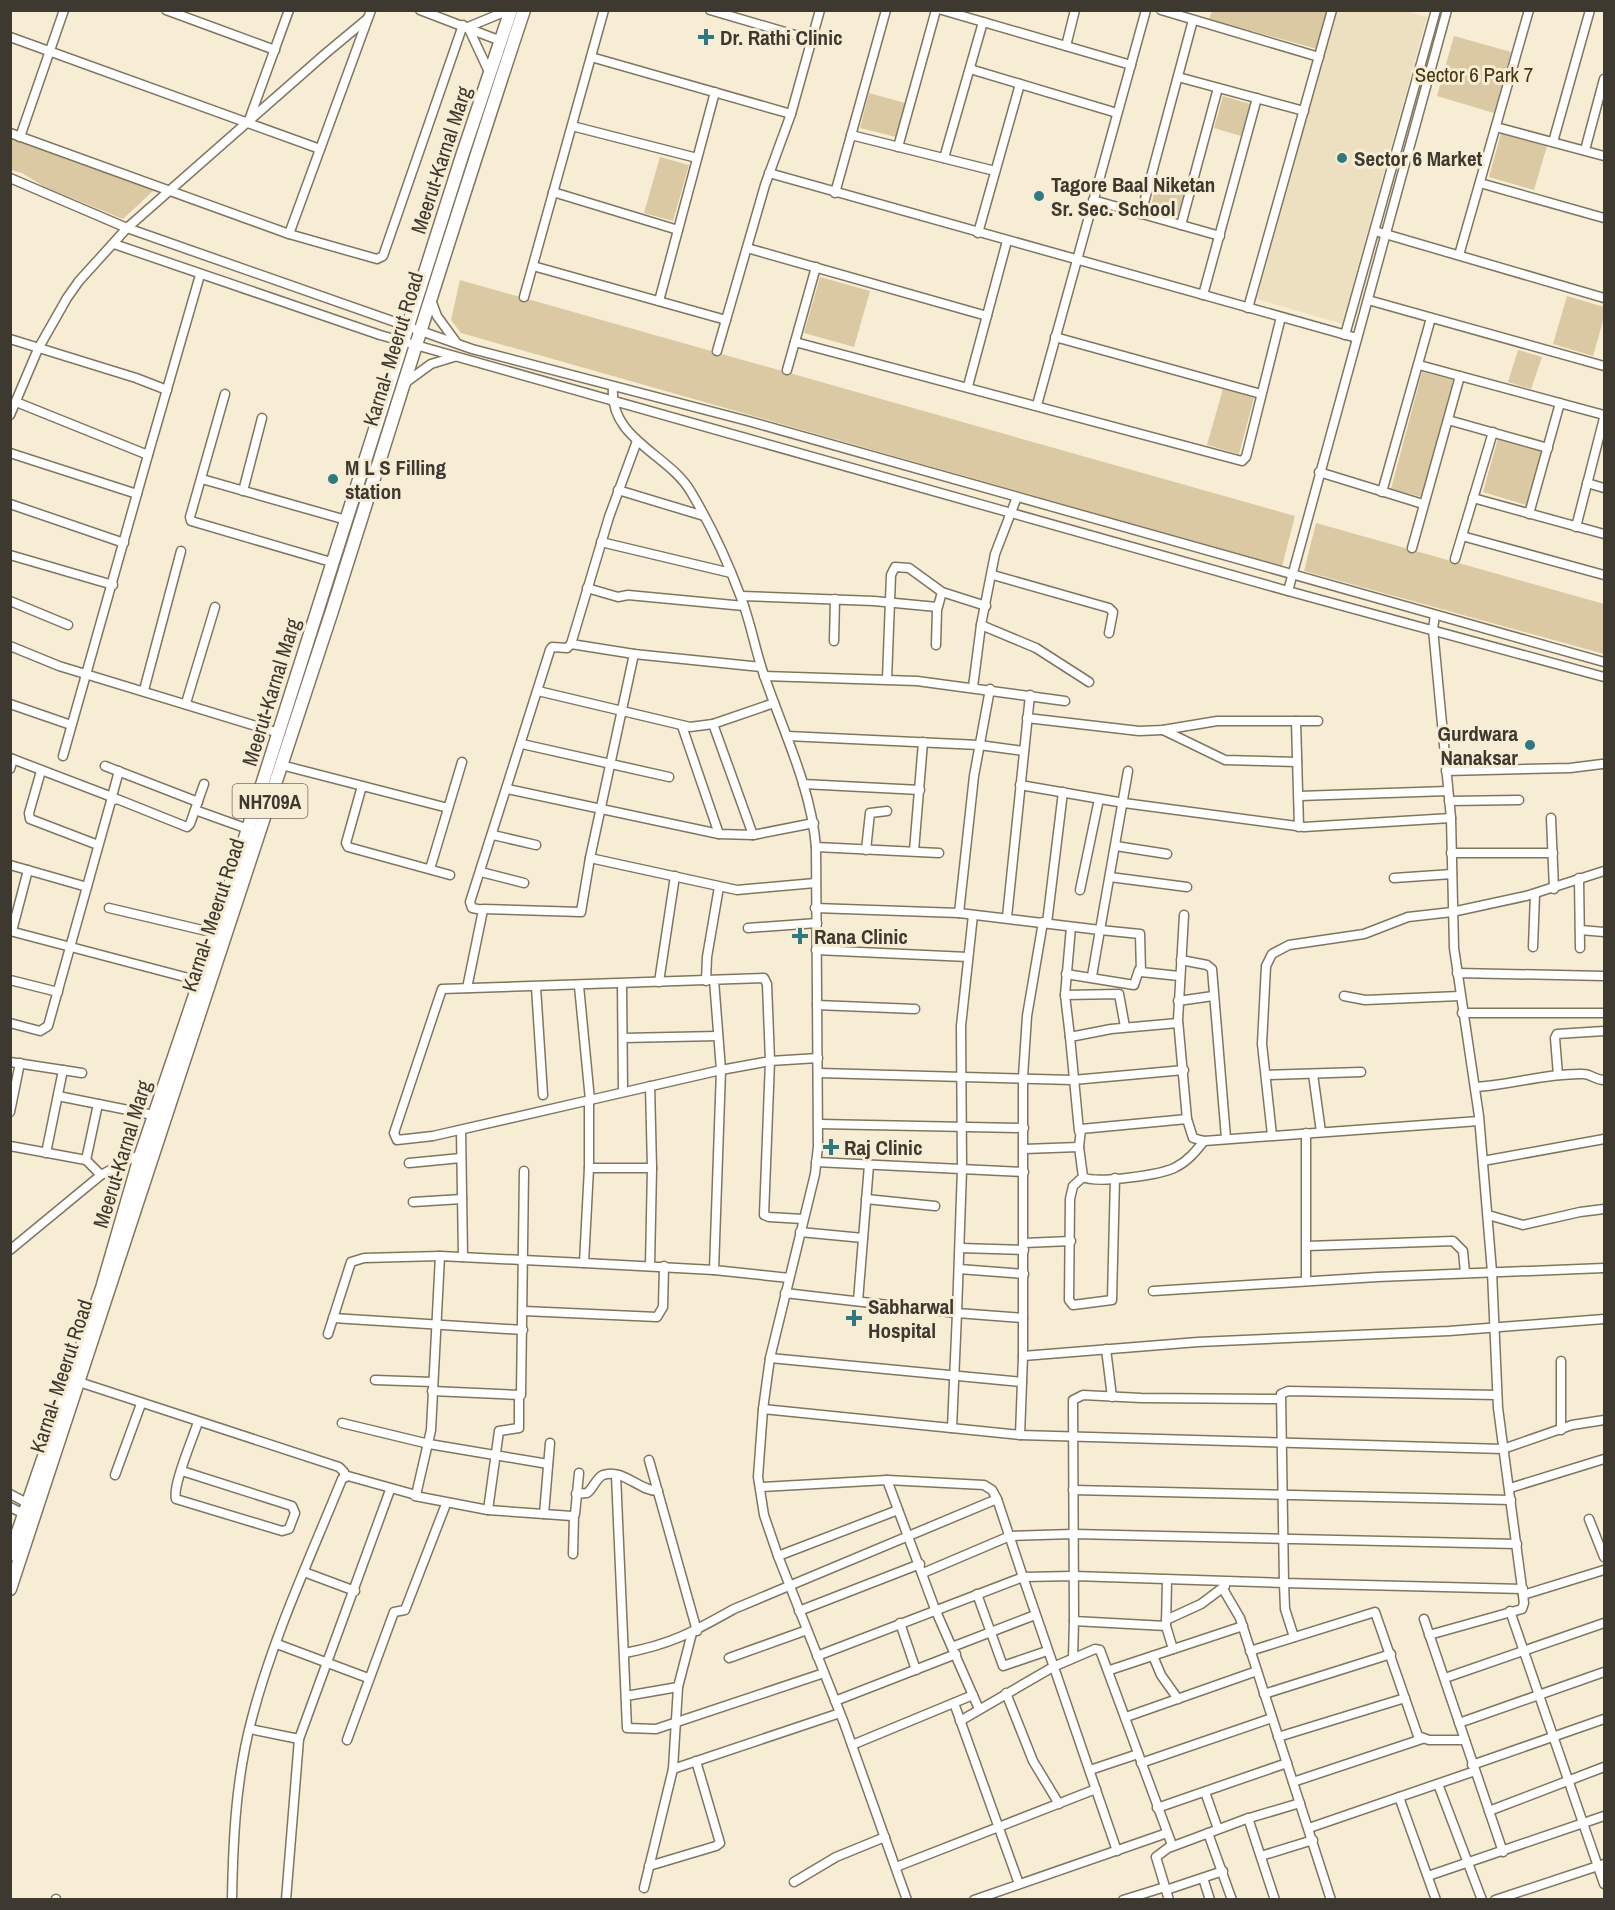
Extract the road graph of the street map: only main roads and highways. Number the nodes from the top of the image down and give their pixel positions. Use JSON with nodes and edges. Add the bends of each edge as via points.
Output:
{"nodes":[{"id":1,"x":510,"y":10,"type":"edge"},
{"id":2,"x":524,"y":10,"type":"edge"},
{"id":3,"x":414,"y":329,"type":"junction"},
{"id":4,"x":409,"y":344,"type":"junction"},
{"id":5,"x":31,"y":1511,"type":"junction"},
{"id":6,"x":10,"y":1555,"type":"edge"},
{"id":7,"x":10,"y":1589,"type":"edge"}],
"edges":[{"from":1,"to":3,"type":"highway","name":"Meerut-Karnal Marg","number":"NH709A"},
{"from":2,"to":3,"type":"highway","name":"Karnal- Meerut Road","number":"NH709A","via":[[430,296]]},
{"from":3,"to":4,"type":"highway","name":"Meerut-Karnal Marg","number":"NH709A"},
{"from":4,"to":5,"type":"highway","name":"Meerut-Karnal Marg","number":"NH709A","via":[[331,562],[200,981],[140,1156]]},
{"from":4,"to":5,"type":"highway","name":"Karnal- Meerut Road","number":"NH709A","via":[[402,385],[281,765],[79,1382]]},
{"from":5,"to":6,"type":"highway","name":"Meerut-Karnal Marg","number":"NH709A"},
{"from":5,"to":7,"type":"highway","name":"Karnal- Meerut Road","number":"NH709A"}]}
